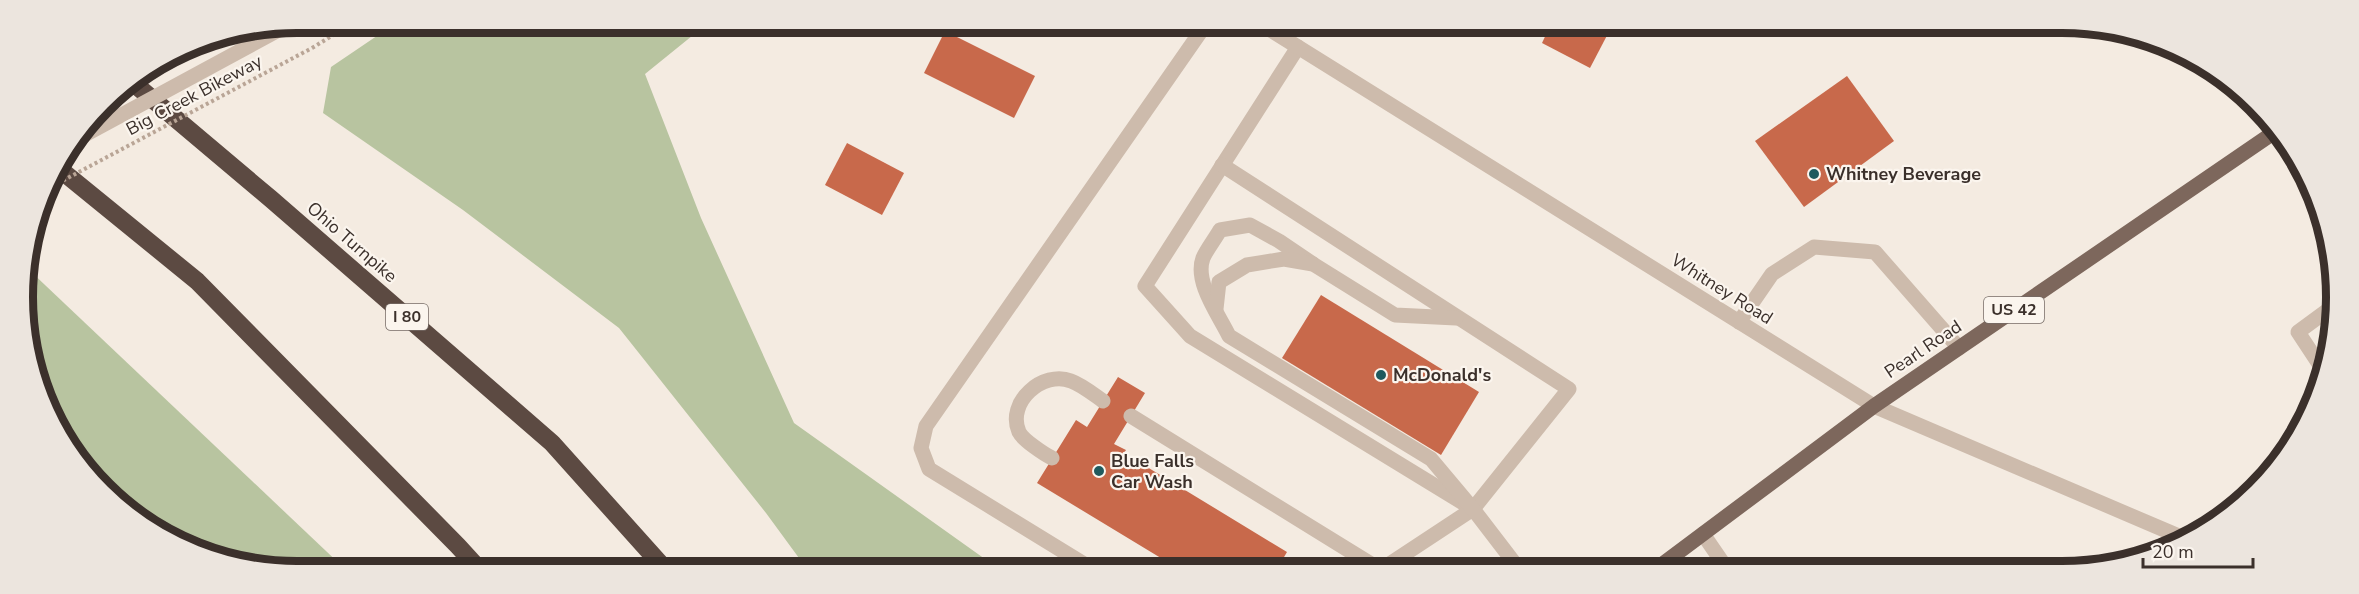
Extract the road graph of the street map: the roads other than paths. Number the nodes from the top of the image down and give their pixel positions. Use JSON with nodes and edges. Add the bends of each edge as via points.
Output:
{"nodes":[{"id":1,"x":1200,"y":33,"type":"edge"},
{"id":2,"x":1275,"y":33,"type":"edge"},
{"id":3,"x":269,"y":35,"type":"edge"},
{"id":4,"x":1298,"y":47,"type":"junction"},
{"id":5,"x":138,"y":87,"type":"edge"},
{"id":6,"x":92,"y":132,"type":"edge"},
{"id":7,"x":2270,"y":135,"type":"edge"},
{"id":8,"x":1222,"y":165,"type":"junction"},
{"id":9,"x":64,"y":173,"type":"edge"},
{"id":10,"x":1313,"y":264,"type":"junction"},
{"id":11,"x":1216,"y":309,"type":"junction"},
{"id":12,"x":2325,"y":312,"type":"edge"},
{"id":13,"x":1459,"y":318,"type":"junction"},
{"id":14,"x":1739,"y":322,"type":"junction"},
{"id":15,"x":1959,"y":348,"type":"junction"},
{"id":16,"x":2318,"y":362,"type":"edge"},
{"id":17,"x":1103,"y":400,"type":"dead end"},
{"id":18,"x":1874,"y":406,"type":"junction"},
{"id":19,"x":1131,"y":416,"type":"dead end"},
{"id":20,"x":1052,"y":459,"type":"dead end"},
{"id":21,"x":1473,"y":509,"type":"junction"},
{"id":22,"x":1703,"y":534,"type":"junction"},
{"id":23,"x":2177,"y":535,"type":"edge"},
{"id":24,"x":472,"y":561,"type":"edge"},
{"id":25,"x":658,"y":561,"type":"edge"},
{"id":26,"x":1079,"y":561,"type":"edge"},
{"id":27,"x":1367,"y":561,"type":"edge"},
{"id":28,"x":1392,"y":561,"type":"edge"},
{"id":29,"x":1513,"y":561,"type":"edge"},
{"id":30,"x":1667,"y":561,"type":"edge"},
{"id":31,"x":1722,"y":561,"type":"edge"}],
"edges":[{"from":1,"to":26,"type":"street","via":[[926,426],[921,448],[929,469]]},
{"from":2,"to":4,"type":"street","name":"Whitney Road"},
{"from":3,"to":6,"type":"street","bridge":true},
{"from":4,"to":8,"type":"street"},
{"from":4,"to":14,"type":"street","name":"Whitney Road"},
{"from":5,"to":25,"type":"highway","name":"Ohio Turnpike","number":"I 80","via":[[552,443]]},
{"from":7,"to":15,"type":"main road","name":"Pearl Road","number":"US 42"},
{"from":8,"to":13,"type":"street"},
{"from":8,"to":21,"type":"street","via":[[1145,286],[1190,336]]},
{"from":9,"to":24,"type":"highway","via":[[197,281]]},
{"from":10,"to":11,"type":"street","via":[[1284,259],[1247,265],[1219,282]]},
{"from":10,"to":11,"type":"street","via":[[1250,225],[1220,230],[1202,260],[1203,288]]},
{"from":10,"to":13,"type":"street","via":[[1395,315]]},
{"from":11,"to":21,"type":"street","via":[[1229,336],[1431,459]]},
{"from":12,"to":16,"type":"street","via":[[2298,332]]},
{"from":13,"to":21,"type":"street","via":[[1569,389]]},
{"from":14,"to":15,"type":"street","via":[[1772,274],[1814,247],[1875,252]]},
{"from":14,"to":18,"type":"street","name":"Whitney Road"},
{"from":15,"to":18,"type":"main road","name":"Pearl Road","number":"US 42"},
{"from":17,"to":20,"type":"street","via":[[1070,380],[1048,379],[1029,389],[1020,403],[1019,433]]},
{"from":18,"to":22,"type":"main road","name":"Pearl Road","number":"US 42"},
{"from":18,"to":23,"type":"street","name":"Whitney Road"},
{"from":19,"to":27,"type":"street"},
{"from":21,"to":28,"type":"street"},
{"from":21,"to":29,"type":"street"},
{"from":22,"to":30,"type":"main road","name":"Pearl Road","number":"US 42"},
{"from":22,"to":31,"type":"street"}]}
